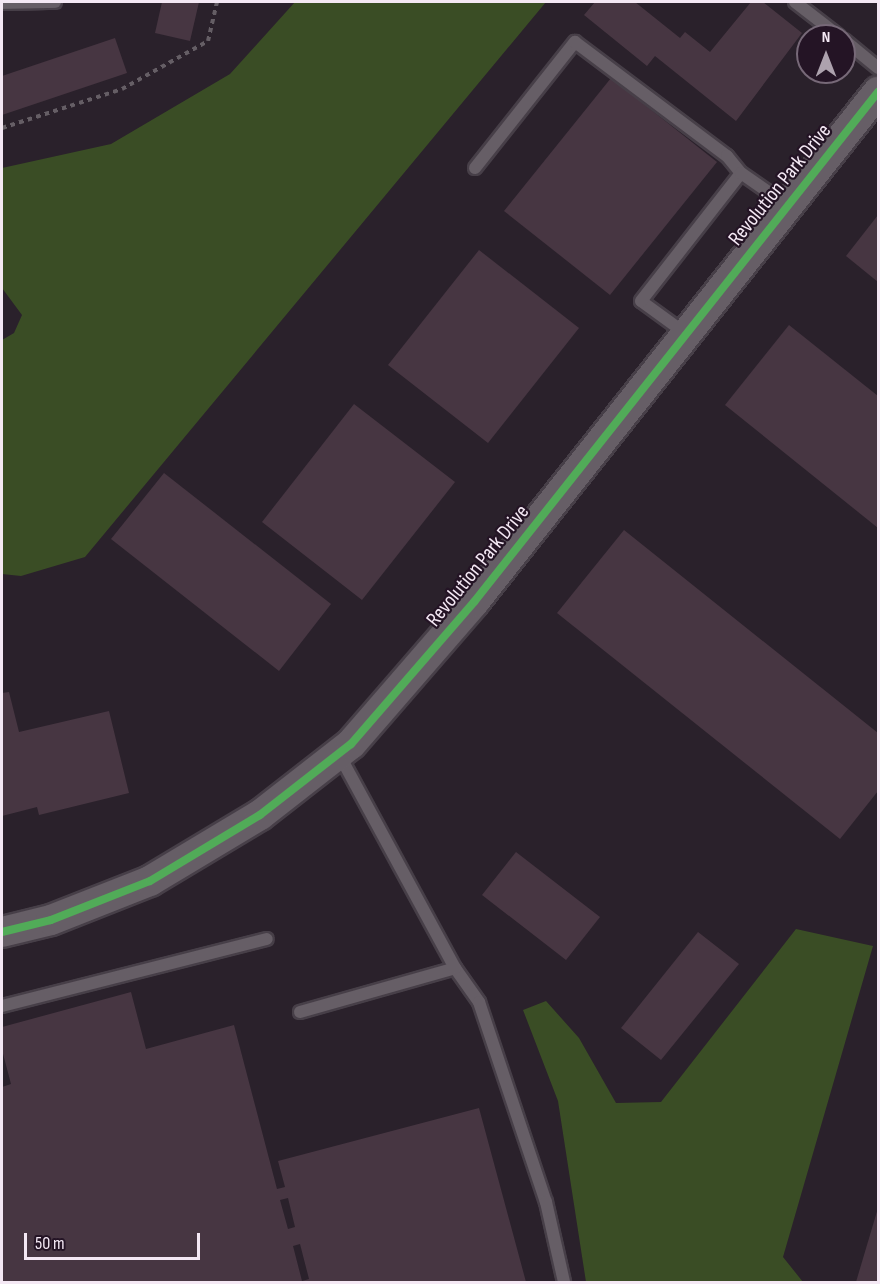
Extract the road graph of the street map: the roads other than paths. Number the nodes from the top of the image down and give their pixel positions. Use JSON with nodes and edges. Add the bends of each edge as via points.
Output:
{"nodes":[{"id":1,"x":56,"y":2,"type":"edge"},
{"id":2,"x":795,"y":2,"type":"edge"},
{"id":3,"x":2,"y":3,"type":"edge"},
{"id":4,"x":823,"y":24,"type":"edge"},
{"id":5,"x":856,"y":50,"type":"edge"},
{"id":6,"x":879,"y":68,"type":"edge"},
{"id":7,"x":879,"y":92,"type":"edge"},
{"id":8,"x":475,"y":168,"type":"dead end"},
{"id":9,"x":741,"y":173,"type":"junction"},
{"id":10,"x":787,"y":205,"type":"junction"},
{"id":11,"x":685,"y":333,"type":"junction"},
{"id":12,"x":339,"y":754,"type":"junction"},
{"id":13,"x":2,"y":932,"type":"edge"},
{"id":14,"x":267,"y":939,"type":"dead end"},
{"id":15,"x":455,"y":968,"type":"junction"},
{"id":16,"x":2,"y":1006,"type":"edge"},
{"id":17,"x":300,"y":1012,"type":"dead end"},
{"id":18,"x":564,"y":1282,"type":"edge"}],
"edges":[{"from":1,"to":3,"type":"lane"},
{"from":2,"to":4,"type":"lane"},
{"from":5,"to":6,"type":"lane"},
{"from":7,"to":10,"type":"street","name":"Revolution Park Drive"},
{"from":8,"to":9,"type":"lane","via":[[575,42],[727,156]]},
{"from":9,"to":10,"type":"lane"},
{"from":9,"to":11,"type":"lane","via":[[641,301]]},
{"from":10,"to":11,"type":"street","name":"Revolution Park Drive"},
{"from":11,"to":12,"type":"street","name":"Revolution Park Drive","via":[[474,602]]},
{"from":12,"to":13,"type":"street","name":"Revolution Park Drive","via":[[260,815],[150,881],[51,920]]},
{"from":12,"to":15,"type":"lane"},
{"from":14,"to":16,"type":"lane"},
{"from":15,"to":17,"type":"lane"},
{"from":15,"to":18,"type":"lane","via":[[479,1002],[546,1202]]}]}
